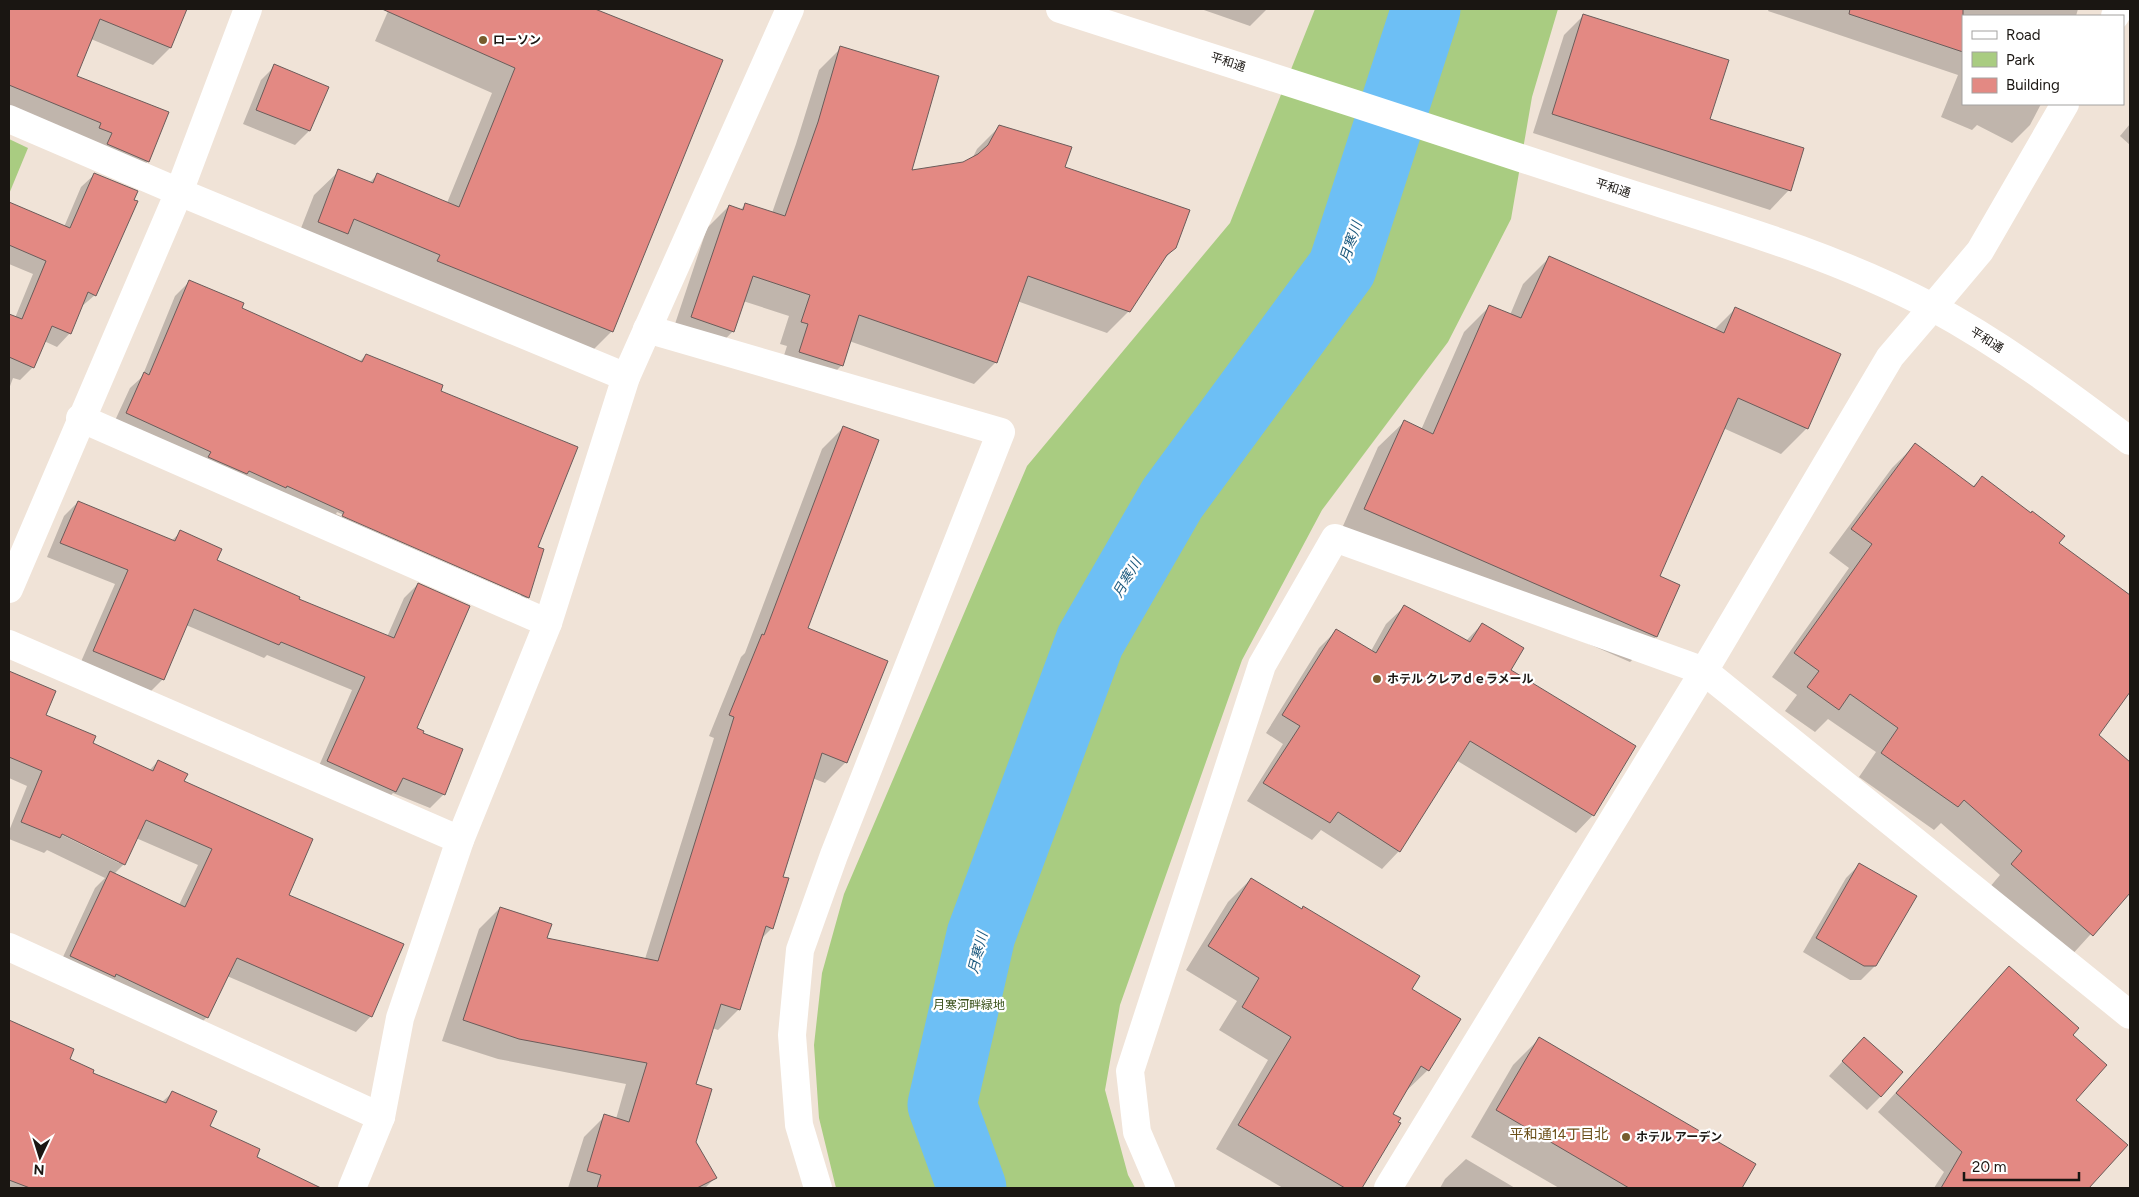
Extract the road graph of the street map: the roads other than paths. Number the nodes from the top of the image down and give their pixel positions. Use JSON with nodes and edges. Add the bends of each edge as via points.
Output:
{"nodes":[{"id":1,"x":248,"y":9,"type":"edge"},
{"id":2,"x":790,"y":9,"type":"edge"},
{"id":3,"x":1060,"y":9,"type":"edge"},
{"id":4,"x":2064,"y":105,"type":"edge"},
{"id":5,"x":9,"y":119,"type":"edge"},
{"id":6,"x":179,"y":192,"type":"junction"},
{"id":7,"x":1932,"y":308,"type":"junction"},
{"id":8,"x":647,"y":329,"type":"junction"},
{"id":9,"x":626,"y":377,"type":"junction"},
{"id":10,"x":80,"y":418,"type":"junction"},
{"id":11,"x":2130,"y":441,"type":"edge"},
{"id":12,"x":9,"y":589,"type":"edge"},
{"id":13,"x":548,"y":622,"type":"junction"},
{"id":14,"x":9,"y":644,"type":"edge"},
{"id":15,"x":1704,"y":671,"type":"junction"},
{"id":16,"x":460,"y":840,"type":"junction"},
{"id":17,"x":9,"y":947,"type":"edge"},
{"id":18,"x":2130,"y":1015,"type":"edge"},
{"id":19,"x":381,"y":1117,"type":"junction"},
{"id":20,"x":352,"y":1188,"type":"edge"},
{"id":21,"x":818,"y":1188,"type":"edge"},
{"id":22,"x":1161,"y":1188,"type":"edge"},
{"id":23,"x":1388,"y":1188,"type":"edge"}],
"edges":[{"from":1,"to":6,"type":"street"},
{"from":2,"to":8,"type":"street"},
{"from":3,"to":7,"type":"street","name":"平和通","via":[[1790,246],[1881,282]]},
{"from":4,"to":7,"type":"street","via":[[1980,251]]},
{"from":5,"to":6,"type":"street"},
{"from":6,"to":9,"type":"street"},
{"from":6,"to":10,"type":"street"},
{"from":7,"to":11,"type":"street","name":"平和通","via":[[1994,343]]},
{"from":7,"to":15,"type":"street","via":[[1890,357]]},
{"from":8,"to":9,"type":"street"},
{"from":8,"to":21,"type":"street","via":[[1001,432],[834,855],[800,950],[793,1044],[799,1125]]},
{"from":9,"to":13,"type":"street"},
{"from":10,"to":12,"type":"street"},
{"from":10,"to":13,"type":"street"},
{"from":13,"to":16,"type":"street"},
{"from":14,"to":16,"type":"street"},
{"from":15,"to":18,"type":"street"},
{"from":15,"to":22,"type":"street","via":[[1335,538],[1262,665],[1130,1071],[1137,1132]]},
{"from":15,"to":23,"type":"street"},
{"from":16,"to":19,"type":"street","via":[[400,1018]]},
{"from":17,"to":19,"type":"street"},
{"from":19,"to":20,"type":"street"}]}
